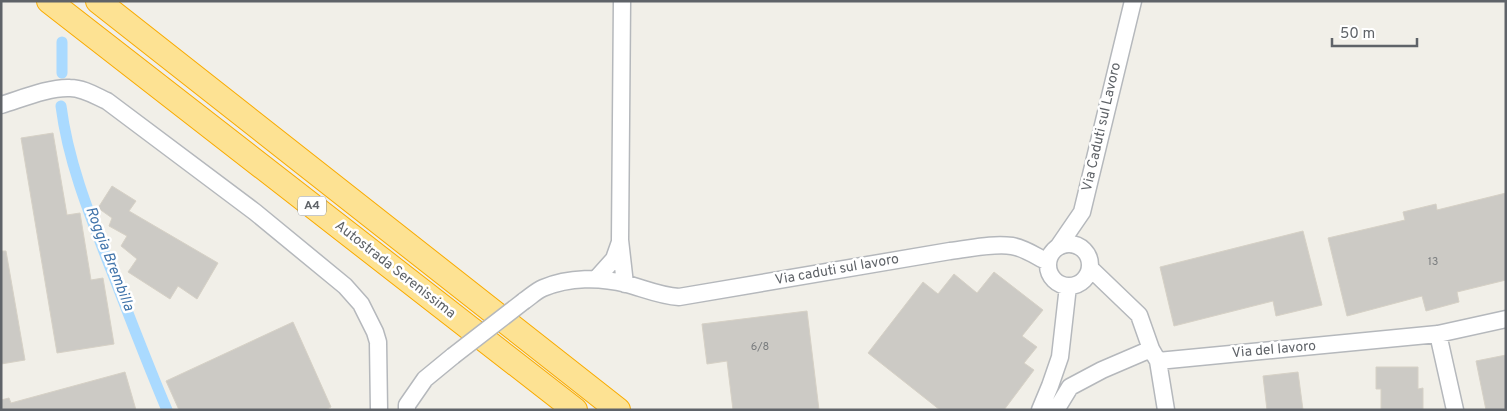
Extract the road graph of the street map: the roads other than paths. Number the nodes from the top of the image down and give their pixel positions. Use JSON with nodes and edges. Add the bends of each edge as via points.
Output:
{"nodes":[{"id":1,"x":49,"y":1,"type":"edge"},
{"id":2,"x":98,"y":1,"type":"edge"},
{"id":3,"x":622,"y":1,"type":"edge"},
{"id":4,"x":1133,"y":1,"type":"edge"},
{"id":5,"x":1,"y":105,"type":"edge"},
{"id":6,"x":620,"y":240,"type":"junction"},
{"id":7,"x":1058,"y":247,"type":"junction"},
{"id":8,"x":1048,"y":262,"type":"junction"},
{"id":9,"x":1090,"y":268,"type":"junction"},
{"id":10,"x":596,"y":279,"type":"junction"},
{"id":11,"x":625,"y":284,"type":"junction"},
{"id":12,"x":1068,"y":286,"type":"junction"},
{"id":13,"x":1506,"y":319,"type":"edge"},
{"id":14,"x":1438,"y":334,"type":"junction"},
{"id":15,"x":1154,"y":355,"type":"junction"},
{"id":16,"x":379,"y":410,"type":"edge"},
{"id":17,"x":407,"y":410,"type":"edge"},
{"id":18,"x":574,"y":410,"type":"edge"},
{"id":19,"x":618,"y":410,"type":"edge"},
{"id":20,"x":1040,"y":410,"type":"edge"},
{"id":21,"x":1056,"y":410,"type":"edge"},
{"id":22,"x":1166,"y":410,"type":"edge"},
{"id":23,"x":1455,"y":410,"type":"edge"}],
"edges":[{"from":1,"to":18,"type":"highway","name":"Autostrada Serenissima","number":"A4"},
{"from":2,"to":19,"type":"highway","name":"Autostrada Serenissima","number":"A4"},
{"from":3,"to":6,"type":"street"},
{"from":4,"to":7,"type":"street","name":"Via Caduti sul Lavoro","via":[[1082,212]]},
{"from":5,"to":16,"type":"street","via":[[46,91],[70,88],[87,92],[107,101],[255,212],[345,286],[361,304],[378,342]]},
{"from":6,"to":10,"type":"street","via":[[614,260]]},
{"from":6,"to":11,"type":"street"},
{"from":7,"to":8,"type":"street","name":"Via Caduti sul Lavoro"},
{"from":7,"to":9,"type":"street","via":[[1077,246],[1087,255]]},
{"from":8,"to":11,"type":"street","name":"Via caduti sul lavoro","via":[[1012,246],[994,246],[679,297],[664,296]]},
{"from":8,"to":12,"type":"street","via":[[1055,282]]},
{"from":9,"to":12,"type":"street","via":[[1080,283]]},
{"from":9,"to":15,"type":"street","via":[[1139,315]]},
{"from":10,"to":11,"type":"street","name":"Via caduti sul lavoro"},
{"from":10,"to":17,"type":"street","name":"Via caduti sul lavoro","bridge":true,"via":[[570,280],[543,288],[524,301],[426,379]]},
{"from":12,"to":20,"type":"street","via":[[1060,357]]},
{"from":13,"to":14,"type":"street","name":"Via del lavoro"},
{"from":14,"to":15,"type":"street","name":"Via del lavoro"},
{"from":14,"to":23,"type":"street"},
{"from":15,"to":21,"type":"street","name":"Via del lavoro","via":[[1102,370],[1070,387]]},
{"from":15,"to":22,"type":"street"}]}
